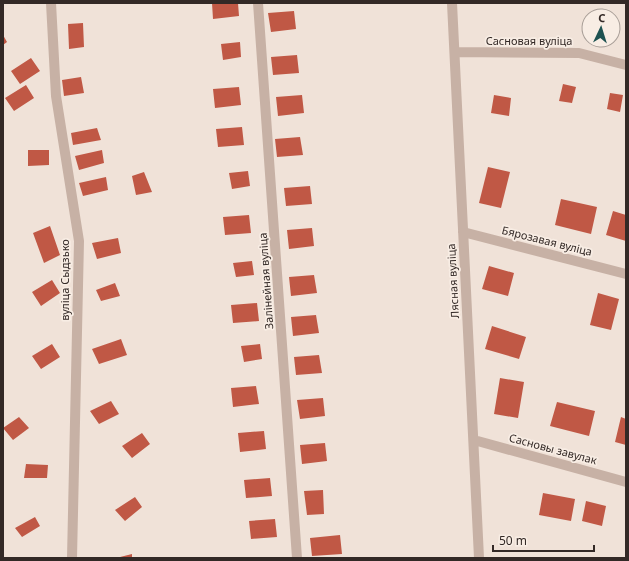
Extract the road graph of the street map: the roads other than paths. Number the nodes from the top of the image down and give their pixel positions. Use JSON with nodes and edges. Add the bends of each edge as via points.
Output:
{"nodes":[{"id":1,"x":51,"y":3,"type":"edge"},
{"id":2,"x":258,"y":3,"type":"edge"},
{"id":3,"x":452,"y":3,"type":"edge"},
{"id":4,"x":455,"y":52,"type":"junction"},
{"id":5,"x":626,"y":65,"type":"edge"},
{"id":6,"x":463,"y":232,"type":"junction"},
{"id":7,"x":626,"y":274,"type":"edge"},
{"id":8,"x":474,"y":440,"type":"junction"},
{"id":9,"x":626,"y":482,"type":"edge"},
{"id":10,"x":72,"y":558,"type":"edge"},
{"id":11,"x":297,"y":558,"type":"edge"},
{"id":12,"x":479,"y":558,"type":"edge"}],
"edges":[{"from":1,"to":10,"type":"street","name":"вуліца Сыдзько","via":[[56,96],[79,241]]},
{"from":2,"to":11,"type":"street","name":"Залінейная вуліца"},
{"from":3,"to":4,"type":"street","name":"Лясная вуліца"},
{"from":4,"to":5,"type":"street","name":"Сасновая вуліца","via":[[579,53]]},
{"from":4,"to":6,"type":"street","name":"Лясная вуліца"},
{"from":6,"to":7,"type":"street","name":"Бярозавая вуліца"},
{"from":6,"to":8,"type":"street","name":"Лясная вуліца"},
{"from":8,"to":9,"type":"street","name":"Сасновы завулак"},
{"from":8,"to":12,"type":"street","name":"Лясная вуліца"}]}
